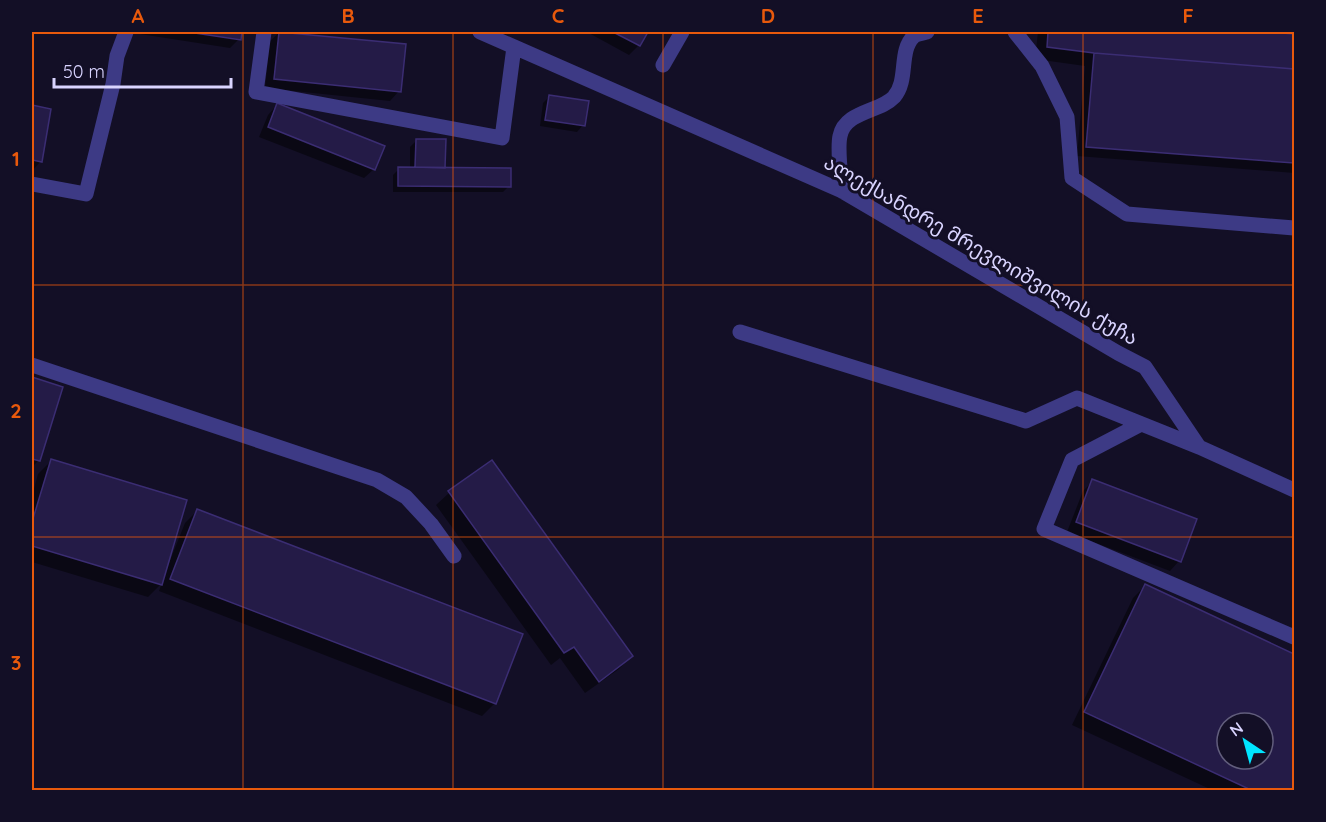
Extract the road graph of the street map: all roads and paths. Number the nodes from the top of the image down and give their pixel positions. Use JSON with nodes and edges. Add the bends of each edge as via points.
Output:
{"nodes":[{"id":1,"x":126,"y":32,"type":"edge"},
{"id":2,"x":264,"y":32,"type":"edge"},
{"id":3,"x":480,"y":32,"type":"edge"},
{"id":4,"x":682,"y":32,"type":"edge"},
{"id":5,"x":927,"y":32,"type":"edge"},
{"id":6,"x":1016,"y":32,"type":"edge"},
{"id":7,"x":514,"y":47,"type":"junction"},
{"id":8,"x":663,"y":65,"type":"dead end"},
{"id":9,"x":32,"y":184,"type":"edge"},
{"id":10,"x":842,"y":191,"type":"junction"},
{"id":11,"x":1294,"y":228,"type":"edge"},
{"id":12,"x":740,"y":332,"type":"dead end"},
{"id":13,"x":32,"y":365,"type":"edge"},
{"id":14,"x":1141,"y":424,"type":"junction"},
{"id":15,"x":1199,"y":447,"type":"junction"},
{"id":16,"x":1294,"y":490,"type":"edge"},
{"id":17,"x":454,"y":556,"type":"dead end"},
{"id":18,"x":1294,"y":637,"type":"edge"}],
"edges":[{"from":1,"to":9,"type":"lane","via":[[86,194]]},
{"from":2,"to":7,"type":"lane","via":[[256,92],[502,138]]},
{"from":3,"to":7,"type":"lane","name":"ალექსანდრე მრევლიშვილის ქუჩა"},
{"from":4,"to":8,"type":"lane"},
{"from":5,"to":10,"type":"lane","via":[[915,36],[906,49],[903,79],[896,95],[850,119],[840,134]]},
{"from":6,"to":11,"type":"lane","via":[[1042,66],[1067,117],[1072,178],[1127,214]]},
{"from":7,"to":10,"type":"lane","name":"ალექსანდრე მრევლიშვილის ქუჩა"},
{"from":10,"to":15,"type":"lane","name":"ალექსანდრე მრევლიშვილის ქუჩა","via":[[1145,367]]},
{"from":12,"to":14,"type":"lane","via":[[1026,421],[1077,398]]},
{"from":13,"to":17,"type":"lane","via":[[377,480],[406,497]]},
{"from":14,"to":15,"type":"lane"},
{"from":14,"to":18,"type":"lane","via":[[1072,460],[1044,528]]},
{"from":15,"to":16,"type":"lane"}]}
